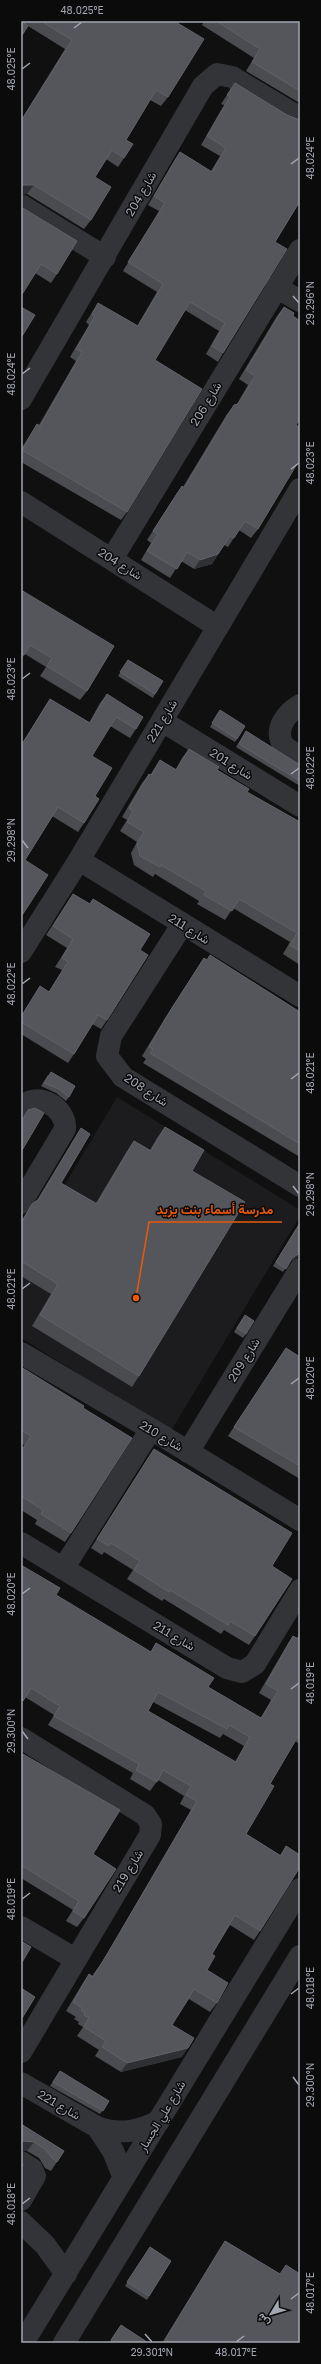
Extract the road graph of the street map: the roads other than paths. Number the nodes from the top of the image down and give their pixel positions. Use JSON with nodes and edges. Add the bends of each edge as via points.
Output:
{"nodes":[{"id":1,"x":300,"y":118,"type":"edge"},
{"id":2,"x":21,"y":205,"type":"edge"},
{"id":3,"x":300,"y":250,"type":"edge"},
{"id":4,"x":105,"y":257,"type":"junction"},
{"id":5,"x":276,"y":287,"type":"junction"},
{"id":6,"x":300,"y":302,"type":"edge"},
{"id":7,"x":21,"y":399,"type":"edge"},
{"id":8,"x":300,"y":489,"type":"edge"},
{"id":9,"x":21,"y":502,"type":"edge"},
{"id":10,"x":112,"y":559,"type":"junction"},
{"id":11,"x":218,"y":627,"type":"junction"},
{"id":12,"x":300,"y":705,"type":"edge"},
{"id":13,"x":162,"y":721,"type":"junction"},
{"id":14,"x":300,"y":756,"type":"edge"},
{"id":15,"x":300,"y":806,"type":"edge"},
{"id":16,"x":79,"y":860,"type":"junction"},
{"id":17,"x":182,"y":925,"type":"junction"},
{"id":18,"x":21,"y":952,"type":"edge"},
{"id":19,"x":300,"y":996,"type":"edge"},
{"id":20,"x":21,"y":1108,"type":"edge"},
{"id":21,"x":300,"y":1186,"type":"edge"},
{"id":22,"x":21,"y":1203,"type":"edge"},
{"id":23,"x":300,"y":1269,"type":"edge"},
{"id":24,"x":21,"y":1353,"type":"edge"},
{"id":25,"x":151,"y":1429,"type":"junction"},
{"id":26,"x":188,"y":1452,"type":"junction"},
{"id":27,"x":300,"y":1520,"type":"edge"},
{"id":28,"x":24,"y":1552,"type":"edge"},
{"id":29,"x":63,"y":1569,"type":"junction"},
{"id":30,"x":300,"y":1590,"type":"edge"},
{"id":31,"x":21,"y":1738,"type":"edge"},
{"id":32,"x":300,"y":1889,"type":"edge"},
{"id":33,"x":21,"y":1927,"type":"edge"},
{"id":34,"x":300,"y":1956,"type":"edge"},
{"id":35,"x":75,"y":1959,"type":"junction"},
{"id":36,"x":21,"y":2052,"type":"edge"},
{"id":37,"x":21,"y":2083,"type":"edge"},
{"id":38,"x":159,"y":2121,"type":"junction"},
{"id":39,"x":96,"y":2127,"type":"junction"},
{"id":40,"x":21,"y":2162,"type":"edge"},
{"id":41,"x":124,"y":2178,"type":"junction"},
{"id":42,"x":21,"y":2200,"type":"edge"},
{"id":43,"x":21,"y":2222,"type":"edge"},
{"id":44,"x":66,"y":2274,"type":"junction"},
{"id":45,"x":67,"y":2342,"type":"edge"},
{"id":46,"x":24,"y":2343,"type":"edge"}],
"edges":[{"from":1,"to":4,"type":"street","name":"شارع 204","via":[[232,77],[217,74],[203,86]]},
{"from":2,"to":4,"type":"street"},
{"from":3,"to":5,"type":"street","name":"شارع 206"},
{"from":4,"to":7,"type":"street","name":"شارع 204"},
{"from":5,"to":6,"type":"street"},
{"from":5,"to":10,"type":"street","name":"شارع 206"},
{"from":8,"to":11,"type":"street","name":"شارع 221"},
{"from":9,"to":10,"type":"street","name":"شارع 204"},
{"from":10,"to":11,"type":"street","name":"شارع 204"},
{"from":11,"to":13,"type":"street","name":"شارع 221"},
{"from":12,"to":14,"type":"street","via":[[282,722],[280,736],[285,746]]},
{"from":13,"to":15,"type":"street","name":"شارع 201"},
{"from":13,"to":16,"type":"street","name":"شارع 221"},
{"from":16,"to":17,"type":"street","name":"شارع 211"},
{"from":16,"to":18,"type":"street","name":"شارع 221"},
{"from":17,"to":19,"type":"street","name":"شارع 211"},
{"from":17,"to":21,"type":"street","name":"شارع 208","via":[[111,1036],[107,1056],[123,1077]]},
{"from":20,"to":22,"type":"street","via":[[30,1100],[39,1099],[62,1112],[66,1121],[65,1129]]},
{"from":23,"to":26,"type":"street","name":"شارع 209"},
{"from":24,"to":25,"type":"street","name":"شارع 210"},
{"from":25,"to":26,"type":"street","name":"شارع 210"},
{"from":25,"to":29,"type":"street"},
{"from":26,"to":27,"type":"street","name":"شارع 210"},
{"from":28,"to":29,"type":"street","name":"شارع 211"},
{"from":29,"to":30,"type":"street","name":"شارع 211","via":[[227,1668],[242,1672],[255,1664]]},
{"from":31,"to":35,"type":"street","name":"شارع 219","via":[[145,1815],[151,1824],[150,1835]]},
{"from":32,"to":38,"type":"street","name":"شارع علي الجسار"},
{"from":33,"to":35,"type":"street"},
{"from":34,"to":45,"type":"street"},
{"from":35,"to":36,"type":"street","name":"شارع 219"},
{"from":37,"to":39,"type":"street","name":"شارع 221"},
{"from":38,"to":39,"type":"street","name":"شارع 221","via":[[126,2132]]},
{"from":38,"to":41,"type":"street","name":"شارع علي الجسار"},
{"from":39,"to":41,"type":"street","name":"شارع 221","via":[[114,2151]]},
{"from":40,"to":42,"type":"street","via":[[32,2170],[35,2176]]},
{"from":41,"to":44,"type":"street","name":"شارع علي الجسار"},
{"from":43,"to":44,"type":"street"},
{"from":44,"to":46,"type":"street","name":"شارع علي الجسار"}]}
